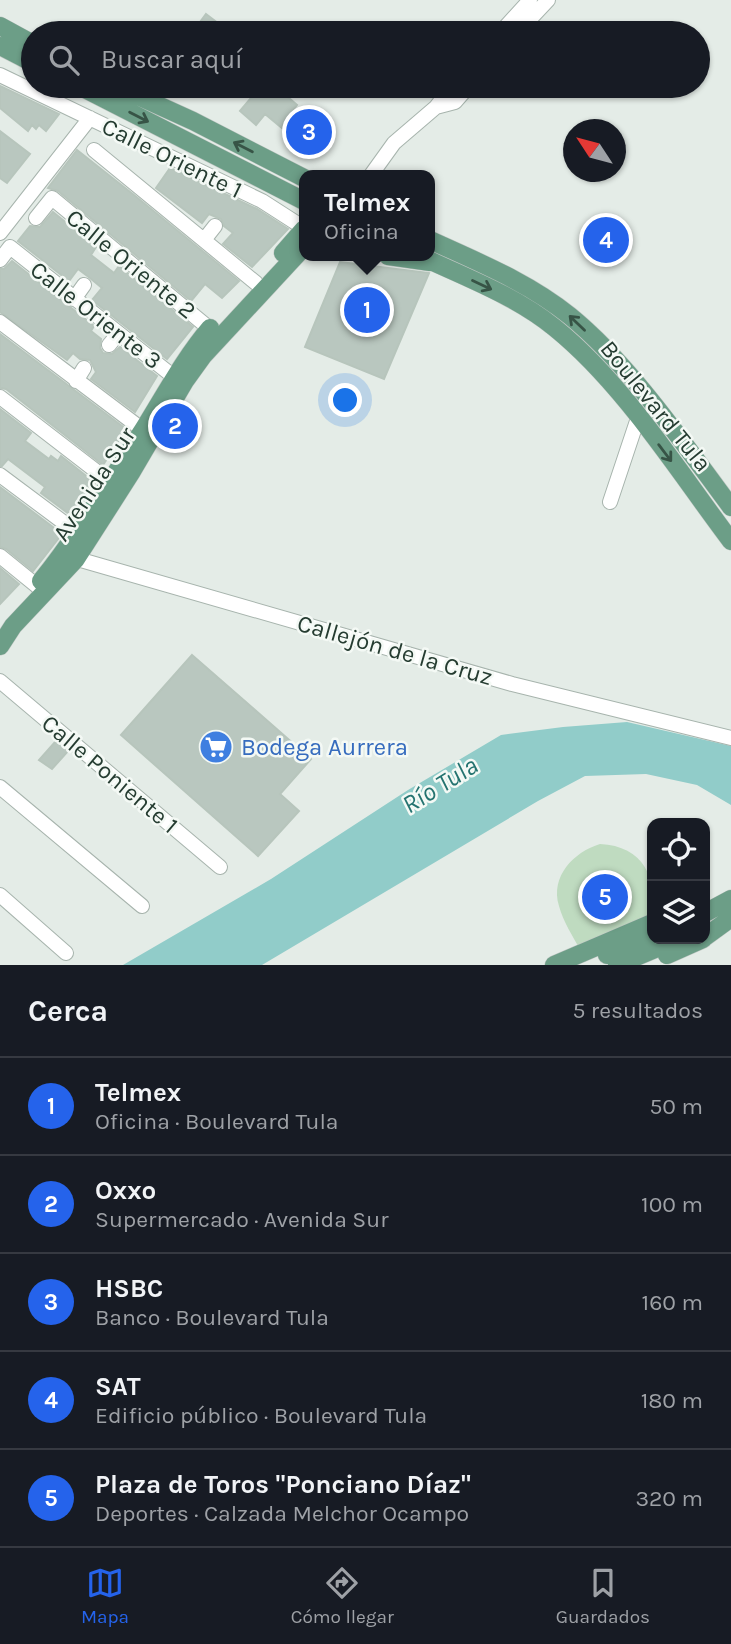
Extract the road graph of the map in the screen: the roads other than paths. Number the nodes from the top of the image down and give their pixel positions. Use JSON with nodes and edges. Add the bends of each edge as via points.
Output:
{"nodes":[{"id":1,"x":530,"y":0,"type":"edge"},
{"id":2,"x":548,"y":0,"type":"edge"},
{"id":3,"x":511,"y":21,"type":"edge"},
{"id":4,"x":528,"y":21,"type":"edge"},
{"id":5,"x":0,"y":26,"type":"edge"},
{"id":6,"x":0,"y":46,"type":"edge"},
{"id":7,"x":21,"y":46,"type":"edge"},
{"id":8,"x":21,"y":53,"type":"edge"},
{"id":9,"x":0,"y":75,"type":"edge"},
{"id":10,"x":21,"y":85,"type":"edge"},
{"id":11,"x":48,"y":98,"type":"edge"},
{"id":12,"x":102,"y":98,"type":"edge"},
{"id":13,"x":143,"y":98,"type":"edge"},
{"id":14,"x":443,"y":98,"type":"edge"},
{"id":15,"x":458,"y":98,"type":"edge"},
{"id":16,"x":436,"y":107,"type":"junction"},
{"id":17,"x":90,"y":118,"type":"junction"},
{"id":18,"x":94,"y":150,"type":"dead end"},
{"id":19,"x":375,"y":170,"type":"edge"},
{"id":20,"x":299,"y":175,"type":"edge"},
{"id":21,"x":299,"y":198,"type":"edge"},
{"id":22,"x":36,"y":218,"type":"dead end"},
{"id":23,"x":215,"y":226,"type":"dead end"},
{"id":24,"x":299,"y":226,"type":"edge"},
{"id":25,"x":0,"y":233,"type":"edge"},
{"id":26,"x":299,"y":235,"type":"edge"},
{"id":27,"x":204,"y":240,"type":"junction"},
{"id":28,"x":435,"y":242,"type":"edge"},
{"id":29,"x":299,"y":252,"type":"edge"},
{"id":30,"x":0,"y":260,"type":"edge"},
{"id":31,"x":431,"y":261,"type":"edge"},
{"id":32,"x":256,"y":283,"type":"junction"},
{"id":33,"x":84,"y":285,"type":"dead end"},
{"id":34,"x":74,"y":299,"type":"junction"},
{"id":35,"x":0,"y":322,"type":"edge"},
{"id":36,"x":210,"y":329,"type":"junction"},
{"id":37,"x":174,"y":377,"type":"junction"},
{"id":38,"x":0,"y":397,"type":"edge"},
{"id":39,"x":638,"y":418,"type":"junction"},
{"id":40,"x":143,"y":430,"type":"junction"},
{"id":41,"x":0,"y":475,"type":"edge"},
{"id":42,"x":114,"y":486,"type":"junction"},
{"id":43,"x":610,"y":502,"type":"dead end"},
{"id":44,"x":731,"y":507,"type":"edge"},
{"id":45,"x":82,"y":537,"type":"junction"},
{"id":46,"x":731,"y":541,"type":"edge"},
{"id":47,"x":0,"y":556,"type":"edge"},
{"id":48,"x":69,"y":557,"type":"junction"},
{"id":49,"x":37,"y":586,"type":"junction"},
{"id":50,"x":1,"y":636,"type":"edge"},
{"id":51,"x":0,"y":681,"type":"edge"},
{"id":52,"x":731,"y":738,"type":"edge"},
{"id":53,"x":0,"y":787,"type":"edge"},
{"id":54,"x":220,"y":867,"type":"dead end"},
{"id":55,"x":0,"y":895,"type":"edge"},
{"id":56,"x":142,"y":906,"type":"dead end"},
{"id":57,"x":710,"y":907,"type":"edge"},
{"id":58,"x":729,"y":910,"type":"edge"},
{"id":59,"x":710,"y":912,"type":"edge"},
{"id":60,"x":710,"y":924,"type":"edge"},
{"id":61,"x":647,"y":925,"type":"edge"},
{"id":62,"x":633,"y":931,"type":"junction"},
{"id":63,"x":710,"y":931,"type":"edge"},
{"id":64,"x":647,"y":941,"type":"edge"},
{"id":65,"x":667,"y":944,"type":"edge"},
{"id":66,"x":684,"y":944,"type":"edge"},
{"id":67,"x":66,"y":953,"type":"dead end"},
{"id":68,"x":628,"y":961,"type":"edge"},
{"id":69,"x":556,"y":965,"type":"edge"},
{"id":70,"x":584,"y":965,"type":"edge"}],
"edges":[{"from":1,"to":3,"type":"street"},
{"from":2,"to":4,"type":"street"},
{"from":5,"to":7,"type":"main road"},
{"from":6,"to":8,"type":"main road"},
{"from":9,"to":10,"type":"street","name":"Calle Oriente 1"},
{"from":11,"to":17,"type":"street","name":"Calle Oriente 1"},
{"from":12,"to":21,"type":"main road","one_way":true},
{"from":20,"to":13,"type":"main road","one_way":true},
{"from":14,"to":16,"type":"street"},
{"from":15,"to":16,"type":"street"},
{"from":16,"to":19,"type":"street","via":[[394,143]]},
{"from":17,"to":24,"type":"street","name":"Calle Oriente 1","via":[[262,201]]},
{"from":17,"to":25,"type":"street"},
{"from":18,"to":27,"type":"street","name":"Calle Oriente 1"},
{"from":22,"to":36,"type":"street","name":"Calle Oriente 2","via":[[51,198],[109,252]]},
{"from":23,"to":27,"type":"street"},
{"from":26,"to":32,"type":"main road","name":"Avenida Sur"},
{"from":27,"to":32,"type":"street","name":"Calle Oriente 1"},
{"from":44,"to":28,"type":"main road","name":"Boulevard Tula","one_way":true,"via":[[671,427],[570,316],[512,278]]},
{"from":29,"to":42,"type":"main road","name":"Avenida Sur","via":[[203,356]]},
{"from":30,"to":34,"type":"street","name":"Calle Oriente 3","via":[[10,247]]},
{"from":31,"to":39,"type":"main road","name":"Boulevard Tula","one_way":true,"via":[[502,295],[554,327],[601,371]]},
{"from":32,"to":36,"type":"main road","name":"Avenida Sur"},
{"from":33,"to":34,"type":"street"},
{"from":34,"to":37,"type":"street","name":"Calle Oriente 3","via":[[113,339]]},
{"from":35,"to":40,"type":"street","via":[[80,374]]},
{"from":36,"to":37,"type":"main road","name":"Avenida Sur"},
{"from":37,"to":40,"type":"main road","name":"Avenida Sur"},
{"from":38,"to":42,"type":"street","via":[[45,440]]},
{"from":39,"to":43,"type":"street"},
{"from":39,"to":46,"type":"main road","name":"Boulevard Tula","one_way":true},
{"from":40,"to":42,"type":"main road","name":"Avenida Sur"},
{"from":41,"to":45,"type":"street"},
{"from":42,"to":45,"type":"main road","name":"Avenida Sur"},
{"from":45,"to":48,"type":"main road","name":"Avenida Sur"},
{"from":47,"to":49,"type":"street"},
{"from":48,"to":49,"type":"main road","name":"Avenida Sur"},
{"from":48,"to":50,"type":"main road","name":"Avenida Sur"},
{"from":48,"to":52,"type":"street","name":"Callejón de la Cruz","via":[[512,684]]},
{"from":49,"to":50,"type":"main road","name":"Avenida Sur"},
{"from":51,"to":54,"type":"street","name":"Calle Poniente 1"},
{"from":53,"to":56,"type":"street"},
{"from":55,"to":67,"type":"street"},
{"from":57,"to":58,"type":"main road"},
{"from":58,"to":59,"type":"main road"},
{"from":58,"to":60,"type":"main road"},
{"from":58,"to":63,"type":"main road"},
{"from":61,"to":62,"type":"main road"},
{"from":62,"to":68,"type":"main road"},
{"from":62,"to":69,"type":"main road"},
{"from":64,"to":68,"type":"main road"},
{"from":65,"to":68,"type":"main road"},
{"from":66,"to":68,"type":"main road"},
{"from":68,"to":70,"type":"main road"}]}
